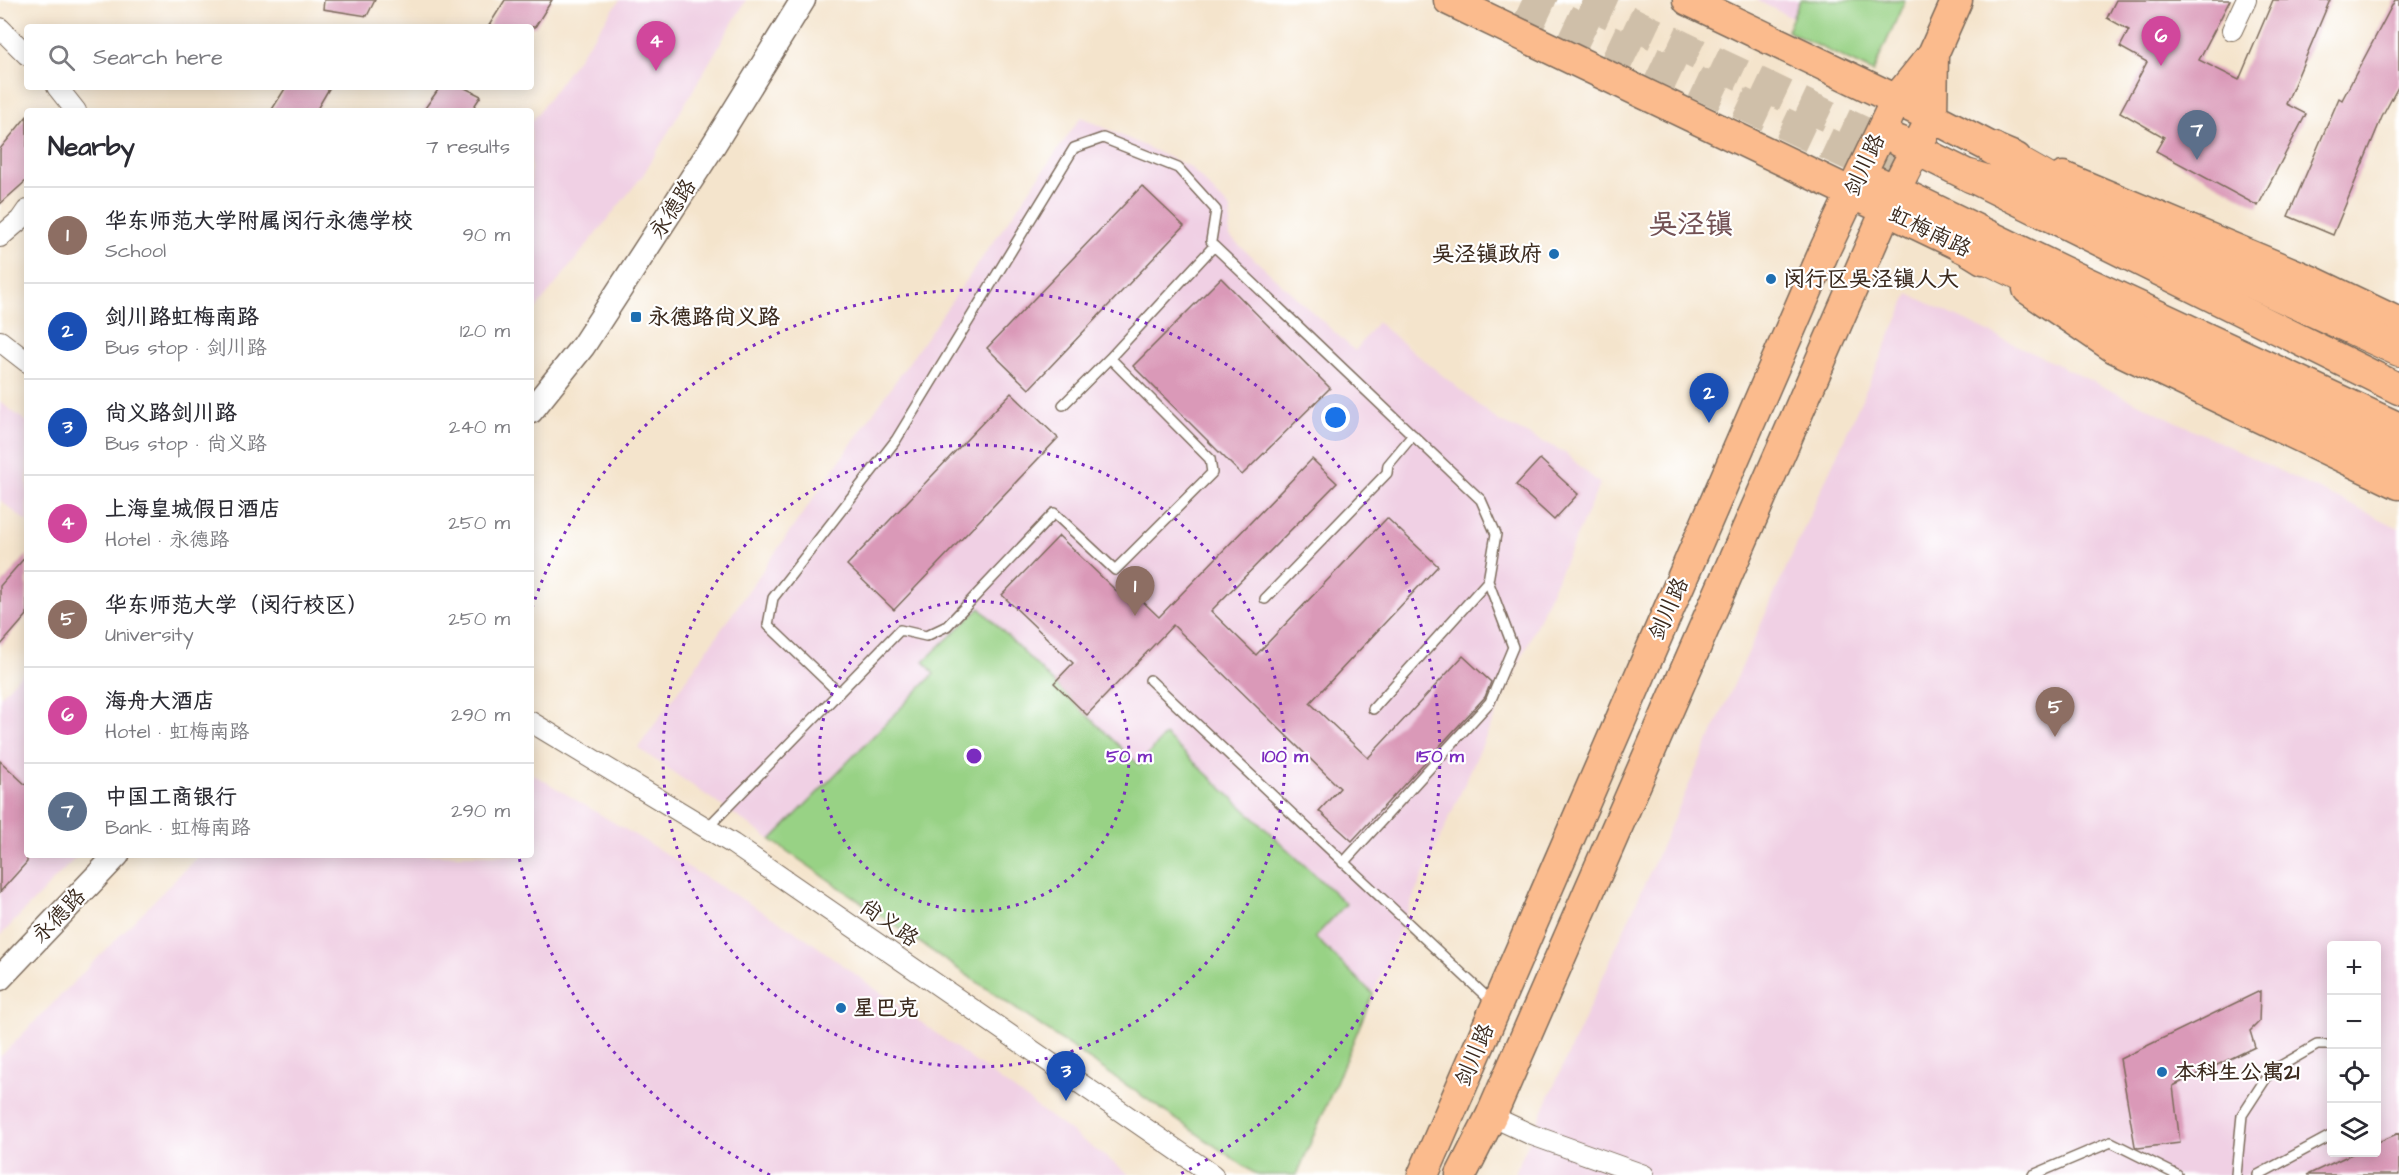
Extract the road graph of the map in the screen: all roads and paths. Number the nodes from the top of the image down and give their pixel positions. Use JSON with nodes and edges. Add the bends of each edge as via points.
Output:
{"nodes":[{"id":1,"x":803,"y":0,"type":"edge"},
{"id":2,"x":1449,"y":0,"type":"edge"},
{"id":3,"x":1688,"y":0,"type":"edge"},
{"id":4,"x":1957,"y":0,"type":"edge"},
{"id":5,"x":2246,"y":0,"type":"edge"},
{"id":6,"x":0,"y":28,"type":"edge"},
{"id":7,"x":2232,"y":30,"type":"dead end"},
{"id":8,"x":24,"y":52,"type":"edge"},
{"id":9,"x":1933,"y":54,"type":"junction"},
{"id":10,"x":59,"y":90,"type":"edge"},
{"id":11,"x":1896,"y":100,"type":"junction"},
{"id":12,"x":74,"y":108,"type":"edge"},
{"id":13,"x":1932,"y":117,"type":"junction"},
{"id":14,"x":1880,"y":132,"type":"junction"},
{"id":15,"x":1992,"y":148,"type":"junction"},
{"id":16,"x":1916,"y":149,"type":"junction"},
{"id":17,"x":1970,"y":176,"type":"junction"},
{"id":18,"x":1856,"y":183,"type":"junction"},
{"id":19,"x":1891,"y":201,"type":"junction"},
{"id":20,"x":24,"y":214,"type":"edge"},
{"id":21,"x":2128,"y":225,"type":"junction"},
{"id":22,"x":0,"y":237,"type":"edge"},
{"id":23,"x":1210,"y":241,"type":"dead end"},
{"id":24,"x":1962,"y":246,"type":"junction"},
{"id":25,"x":2399,"y":323,"type":"edge"},
{"id":26,"x":0,"y":342,"type":"edge"},
{"id":27,"x":2399,"y":350,"type":"edge"},
{"id":28,"x":1110,"y":358,"type":"junction"},
{"id":29,"x":24,"y":360,"type":"edge"},
{"id":30,"x":2399,"y":389,"type":"edge"},
{"id":31,"x":1063,"y":405,"type":"dead end"},
{"id":32,"x":534,"y":407,"type":"edge"},
{"id":33,"x":2399,"y":428,"type":"edge"},
{"id":34,"x":1413,"y":435,"type":"junction"},
{"id":35,"x":2399,"y":455,"type":"edge"},
{"id":36,"x":2399,"y":484,"type":"edge"},
{"id":37,"x":1488,"y":581,"type":"junction"},
{"id":38,"x":1265,"y":599,"type":"dead end"},
{"id":39,"x":1150,"y":680,"type":"dead end"},
{"id":40,"x":839,"y":693,"type":"junction"},
{"id":41,"x":1373,"y":709,"type":"dead end"},
{"id":42,"x":534,"y":724,"type":"edge"},
{"id":43,"x":707,"y":828,"type":"junction"},
{"id":44,"x":114,"y":858,"type":"edge"},
{"id":45,"x":1343,"y":863,"type":"junction"},
{"id":46,"x":0,"y":978,"type":"edge"},
{"id":47,"x":1496,"y":1006,"type":"junction"},
{"id":48,"x":2327,"y":1045,"type":"edge"},
{"id":49,"x":1491,"y":1116,"type":"junction"},
{"id":50,"x":2327,"y":1137,"type":"edge"},
{"id":51,"x":1213,"y":1175,"type":"edge"},
{"id":52,"x":1423,"y":1175,"type":"edge"},
{"id":53,"x":1461,"y":1175,"type":"edge"},
{"id":54,"x":1644,"y":1175,"type":"edge"},
{"id":55,"x":2033,"y":1175,"type":"edge"},
{"id":56,"x":2177,"y":1175,"type":"edge"},
{"id":57,"x":2236,"y":1175,"type":"edge"},
{"id":58,"x":2258,"y":1175,"type":"edge"}],
"edges":[{"from":1,"to":32,"type":"street","name":"永德路","via":[[583,346]]},
{"from":2,"to":18,"type":"main road","name":"虹梅南路"},
{"from":3,"to":11,"type":"main road"},
{"from":4,"to":9,"type":"main road","name":"剑川路"},
{"from":5,"to":7,"type":"street"},
{"from":6,"to":8,"type":"street"},
{"from":9,"to":11,"type":"main road","name":"剑川路"},
{"from":9,"to":13,"type":"main road","name":"剑川路"},
{"from":10,"to":12,"type":"street"},
{"from":11,"to":13,"type":"main road"},
{"from":11,"to":14,"type":"main road","name":"剑川路"},
{"from":13,"to":15,"type":"main road"},
{"from":13,"to":16,"type":"main road","name":"剑川路"},
{"from":14,"to":16,"type":"main road"},
{"from":14,"to":18,"type":"main road","name":"剑川路"},
{"from":15,"to":21,"type":"highway"},
{"from":15,"to":25,"type":"main road","via":[[2311,281]]},
{"from":16,"to":17,"type":"main road"},
{"from":16,"to":19,"type":"main road","name":"剑川路"},
{"from":17,"to":21,"type":"highway"},
{"from":17,"to":30,"type":"main road"},
{"from":18,"to":19,"type":"main road","name":"虹梅南路"},
{"from":18,"to":47,"type":"main road","name":"剑川路"},
{"from":19,"to":24,"type":"main road","name":"虹梅南路"},
{"from":19,"to":33,"type":"main road","name":"虹梅南路"},
{"from":19,"to":49,"type":"main road","name":"剑川路"},
{"from":20,"to":22,"type":"street"},
{"from":21,"to":27,"type":"highway"},
{"from":23,"to":40,"type":"lane","via":[[1216,210],[1178,168],[1103,138],[1074,148],[896,440],[773,598],[768,625]]},
{"from":24,"to":35,"type":"highway"},
{"from":24,"to":36,"type":"main road","name":"虹梅南路","via":[[2115,348]]},
{"from":26,"to":29,"type":"street"},
{"from":28,"to":31,"type":"lane"},
{"from":28,"to":34,"type":"lane","via":[[1214,246]]},
{"from":28,"to":40,"type":"lane","via":[[1210,459],[1212,473],[1115,570],[1054,513],[947,627],[926,636],[900,630]]},
{"from":34,"to":37,"type":"lane","via":[[1481,500],[1496,534]]},
{"from":34,"to":38,"type":"lane","via":[[1388,465],[1387,473]]},
{"from":37,"to":41,"type":"lane"},
{"from":37,"to":45,"type":"lane","via":[[1513,647],[1490,702]]},
{"from":39,"to":45,"type":"lane"},
{"from":40,"to":43,"type":"lane"},
{"from":42,"to":43,"type":"street","name":"尚义路"},
{"from":43,"to":51,"type":"street","name":"尚义路"},
{"from":44,"to":46,"type":"street","name":"永德路"},
{"from":45,"to":47,"type":"lane"},
{"from":47,"to":52,"type":"main road","name":"剑川路"},
{"from":48,"to":57,"type":"lane","via":[[2317,1046],[2270,1072],[2242,1115]]},
{"from":49,"to":53,"type":"main road","name":"剑川路"},
{"from":49,"to":54,"type":"street"},
{"from":50,"to":58,"type":"lane"},
{"from":55,"to":56,"type":"lane","via":[[2110,1142]]}]}
